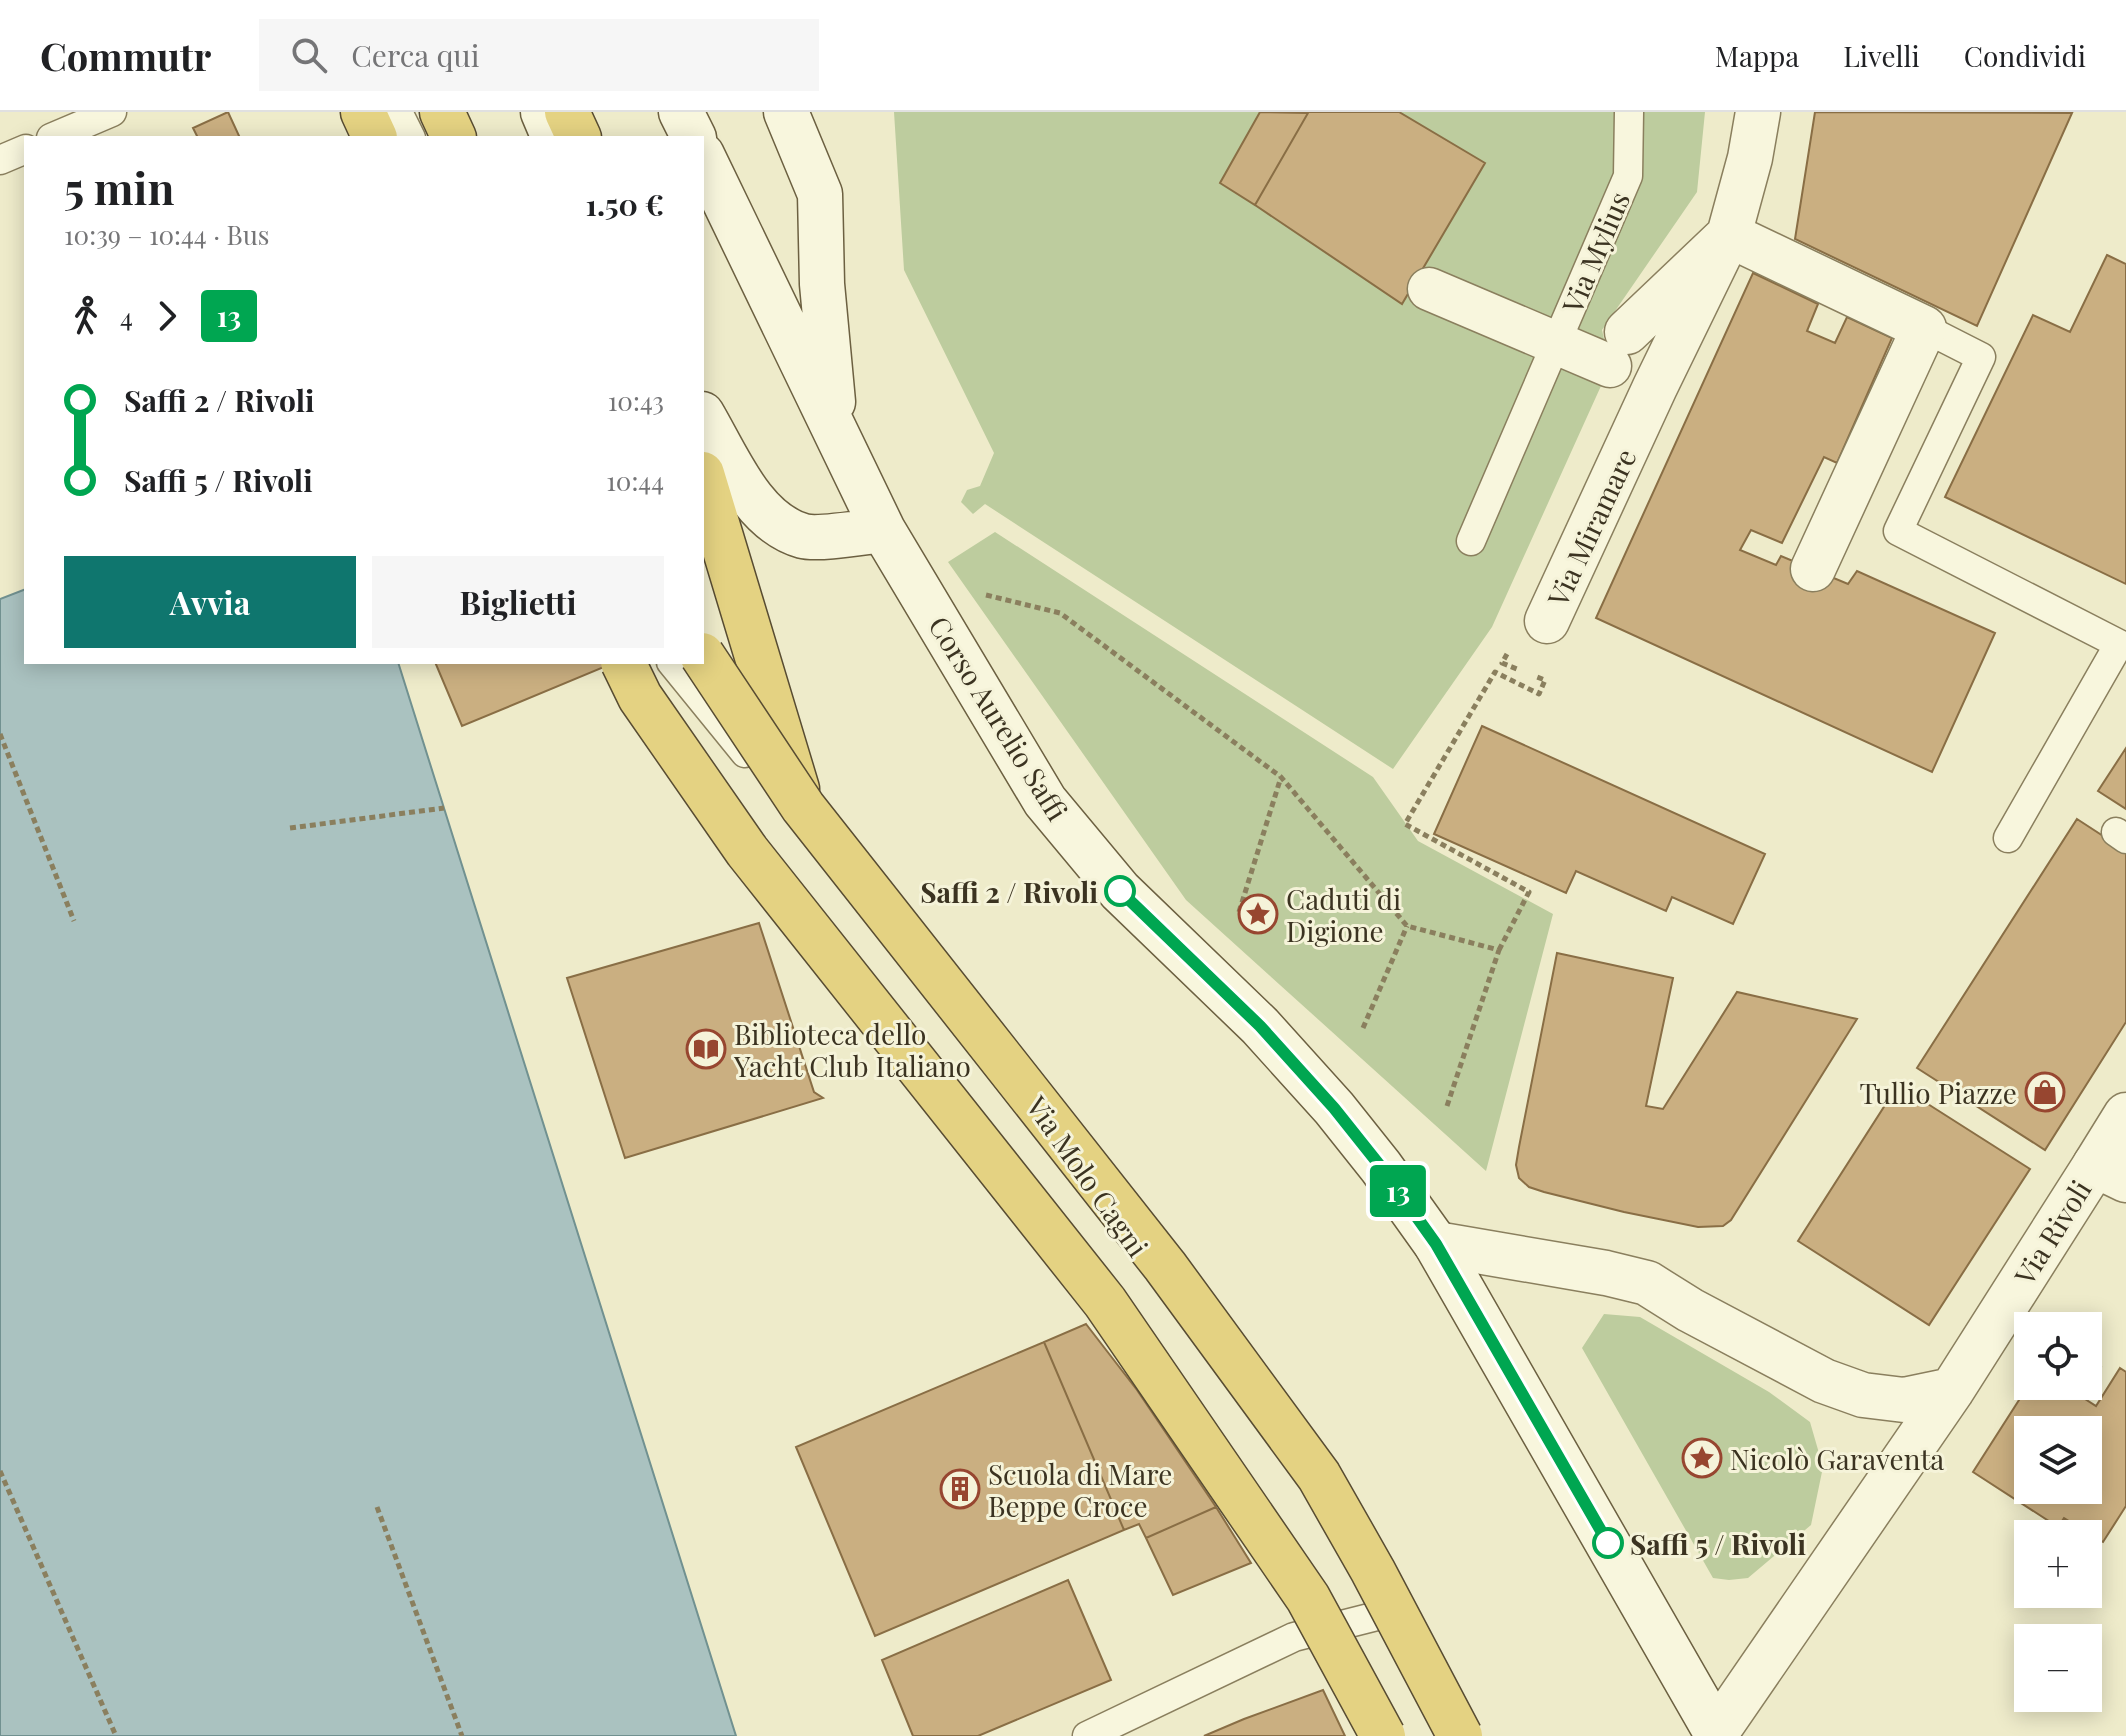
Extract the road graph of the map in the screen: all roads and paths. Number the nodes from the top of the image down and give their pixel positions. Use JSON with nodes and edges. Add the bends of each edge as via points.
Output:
{"nodes":[{"id":1,"x":112,"y":112,"type":"edge"},
{"id":2,"x":363,"y":112,"type":"edge"},
{"id":3,"x":398,"y":112,"type":"edge"},
{"id":4,"x":442,"y":112,"type":"edge"},
{"id":5,"x":543,"y":112,"type":"edge"},
{"id":6,"x":567,"y":112,"type":"edge"},
{"id":7,"x":681,"y":112,"type":"edge"},
{"id":8,"x":786,"y":112,"type":"edge"},
{"id":9,"x":1629,"y":112,"type":"edge"},
{"id":10,"x":1758,"y":112,"type":"edge"},
{"id":11,"x":56,"y":136,"type":"edge"},
{"id":12,"x":374,"y":136,"type":"edge"},
{"id":13,"x":410,"y":136,"type":"edge"},
{"id":14,"x":453,"y":136,"type":"edge"},
{"id":15,"x":553,"y":136,"type":"edge"},
{"id":16,"x":578,"y":136,"type":"edge"},
{"id":17,"x":693,"y":136,"type":"edge"},
{"id":18,"x":24,"y":150,"type":"edge"},
{"id":19,"x":704,"y":159,"type":"edge"},
{"id":20,"x":0,"y":160,"type":"edge"},
{"id":21,"x":1729,"y":235,"type":"junction"},
{"id":22,"x":1429,"y":289,"type":"dead end"},
{"id":23,"x":1924,"y":328,"type":"junction"},
{"id":24,"x":1556,"y":343,"type":"junction"},
{"id":25,"x":1618,"y":349,"type":"joint"},
{"id":26,"x":704,"y":417,"type":"edge"},
{"id":27,"x":836,"y":432,"type":"junction"},
{"id":28,"x":704,"y":481,"type":"edge"},
{"id":29,"x":883,"y":530,"type":"junction"},
{"id":30,"x":1471,"y":541,"type":"dead end"},
{"id":31,"x":1813,"y":569,"type":"dead end"},
{"id":32,"x":982,"y":594,"type":"dead end"},
{"id":33,"x":1547,"y":621,"type":"joint"},
{"id":34,"x":2122,"y":644,"type":"edge"},
{"id":35,"x":704,"y":658,"type":"edge"},
{"id":36,"x":624,"y":664,"type":"edge"},
{"id":37,"x":673,"y":664,"type":"edge"},
{"id":38,"x":0,"y":734,"type":"edge"},
{"id":39,"x":1281,"y":777,"type":"junction"},
{"id":40,"x":803,"y":807,"type":"junction"},
{"id":41,"x":444,"y":808,"type":"dead end"},
{"id":42,"x":290,"y":828,"type":"dead end"},
{"id":43,"x":2008,"y":838,"type":"dead end"},
{"id":44,"x":1239,"y":912,"type":"dead end"},
{"id":45,"x":74,"y":921,"type":"dead end"},
{"id":46,"x":1407,"y":926,"type":"junction"},
{"id":47,"x":1499,"y":950,"type":"junction"},
{"id":48,"x":1363,"y":1028,"type":"dead end"},
{"id":49,"x":1447,"y":1106,"type":"dead end"},
{"id":50,"x":2126,"y":1115,"type":"edge"},
{"id":51,"x":2110,"y":1173,"type":"edge"},
{"id":52,"x":1436,"y":1244,"type":"junction"},
{"id":53,"x":1952,"y":1390,"type":"junction"},
{"id":54,"x":0,"y":1471,"type":"edge"},
{"id":55,"x":377,"y":1507,"type":"dead end"},
{"id":56,"x":1385,"y":1614,"type":"junction"},
{"id":57,"x":1717,"y":1735,"type":"edge"},
{"id":58,"x":116,"y":1736,"type":"edge"},
{"id":59,"x":462,"y":1736,"type":"edge"},
{"id":60,"x":1087,"y":1736,"type":"edge"},
{"id":61,"x":1383,"y":1736,"type":"edge"},
{"id":62,"x":1438,"y":1736,"type":"edge"},
{"id":63,"x":1460,"y":1736,"type":"edge"}],
"edges":[{"from":1,"to":11,"type":"lane"},
{"from":2,"to":12,"type":"highway"},
{"from":3,"to":13,"type":"lane"},
{"from":4,"to":14,"type":"highway"},
{"from":5,"to":15,"type":"main road"},
{"from":6,"to":16,"type":"highway"},
{"from":7,"to":17,"type":"main road"},
{"from":8,"to":27,"type":"main road","via":[[820,194],[822,284]]},
{"from":9,"to":24,"type":"lane","name":"Via Mylius","via":[[1628,176]]},
{"from":10,"to":21,"type":"main road","name":"Via Miramare"},
{"from":18,"to":20,"type":"lane"},
{"from":19,"to":27,"type":"main road","name":"Corso Aurelio Saffi"},
{"from":21,"to":23,"type":"main road"},
{"from":21,"to":25,"type":"main road"},
{"from":21,"to":33,"type":"main road","name":"Via Miramare"},
{"from":22,"to":24,"type":"street","name":"Via Mylius"},
{"from":23,"to":31,"type":"main road"},
{"from":23,"to":34,"type":"lane","via":[[1981,357],[1898,531]]},
{"from":24,"to":25,"type":"street","name":"Via Mylius"},
{"from":24,"to":30,"type":"lane","name":"Via Mylius"},
{"from":26,"to":29,"type":"main road","via":[[744,486],[778,525],[805,537]]},
{"from":27,"to":29,"type":"main road","name":"Corso Aurelio Saffi"},
{"from":28,"to":40,"type":"highway","bridge":true},
{"from":29,"to":52,"type":"main road","name":"Corso Aurelio Saffi","via":[[1045,801],[1120,891],[1292,1061],[1381,1167]]},
{"from":32,"to":39,"type":"path","via":[[1060,613]]},
{"from":33,"to":47,"type":"path","name":"Via Miramare","via":[[1513,643],[1502,663],[1545,680],[1539,694],[1495,672],[1405,824],[1529,892]]},
{"from":34,"to":43,"type":"lane"},
{"from":35,"to":40,"type":"highway","bridge":true},
{"from":36,"to":61,"type":"highway","bridge":true,"via":[[640,697],[747,851],[1105,1302],[1308,1598]]},
{"from":37,"to":56,"type":"lane","name":"Via Molo Cagni","via":[[783,800],[933,953],[1299,1471]]},
{"from":38,"to":45,"type":"path"},
{"from":39,"to":44,"type":"path"},
{"from":39,"to":46,"type":"path"},
{"from":40,"to":63,"type":"highway","bridge":true,"via":[[1165,1266],[1311,1465]]},
{"from":41,"to":42,"type":"path"},
{"from":46,"to":47,"type":"path"},
{"from":46,"to":48,"type":"path"},
{"from":47,"to":49,"type":"path"},
{"from":50,"to":51,"type":"main road","name":"Via Rivoli"},
{"from":51,"to":53,"type":"main road","name":"Via Rivoli"},
{"from":52,"to":53,"type":"main road","via":[[1647,1283],[1824,1381],[1863,1395],[1904,1400]]},
{"from":52,"to":57,"type":"main road","name":"Corso Aurelio Saffi"},
{"from":53,"to":57,"type":"main road","name":"Corso Aurelio Saffi"},
{"from":54,"to":58,"type":"path"},
{"from":55,"to":59,"type":"path"},
{"from":56,"to":60,"type":"lane","via":[[1294,1637]]},
{"from":56,"to":62,"type":"lane","name":"Via Molo Cagni"}]}
